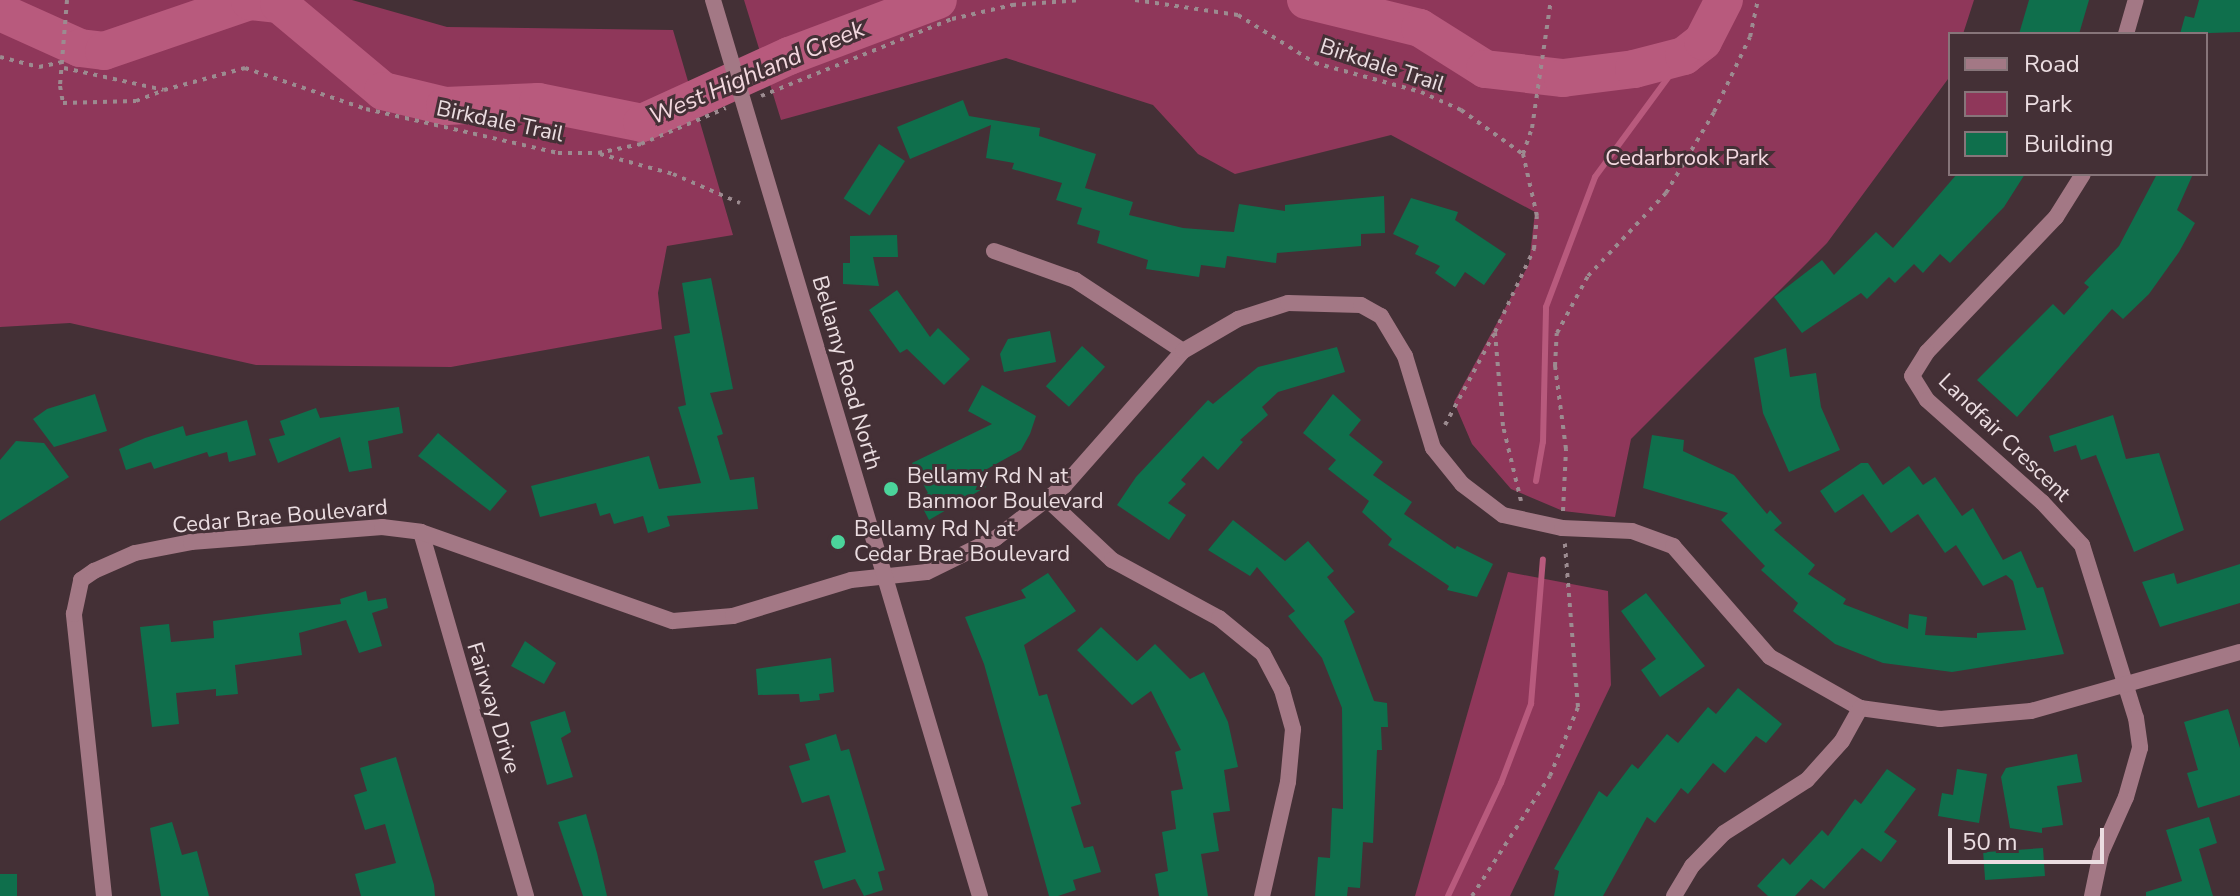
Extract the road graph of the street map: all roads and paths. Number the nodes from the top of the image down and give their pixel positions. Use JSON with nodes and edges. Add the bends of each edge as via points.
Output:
{"nodes":[{"id":1,"x":1082,"y":0,"type":"edge"},
{"id":2,"x":1135,"y":0,"type":"edge"},
{"id":3,"x":1758,"y":0,"type":"edge"},
{"id":4,"x":2136,"y":0,"type":"edge"},
{"id":5,"x":66,"y":1,"type":"edge"},
{"id":6,"x":1552,"y":1,"type":"edge"},
{"id":7,"x":716,"y":7,"type":"edge"},
{"id":8,"x":2127,"y":32,"type":"edge"},
{"id":9,"x":0,"y":57,"type":"edge"},
{"id":10,"x":64,"y":65,"type":"junction"},
{"id":11,"x":164,"y":90,"type":"junction"},
{"id":12,"x":750,"y":100,"type":"dead end"},
{"id":13,"x":736,"y":105,"type":"dead end"},
{"id":14,"x":598,"y":153,"type":"junction"},
{"id":15,"x":1523,"y":154,"type":"junction"},
{"id":16,"x":2082,"y":176,"type":"edge"},
{"id":17,"x":740,"y":203,"type":"dead end"},
{"id":18,"x":994,"y":251,"type":"dead end"},
{"id":19,"x":1495,"y":332,"type":"junction"},
{"id":20,"x":1183,"y":351,"type":"junction"},
{"id":21,"x":1433,"y":448,"type":"junction"},
{"id":22,"x":1047,"y":499,"type":"junction"},
{"id":23,"x":1527,"y":520,"type":"junction"},
{"id":24,"x":1562,"y":528,"type":"junction"},
{"id":25,"x":421,"y":532,"type":"junction"},
{"id":26,"x":882,"y":574,"type":"junction"},
{"id":27,"x":2240,"y":652,"type":"edge"},
{"id":28,"x":2126,"y":687,"type":"junction"},
{"id":29,"x":1860,"y":708,"type":"junction"},
{"id":30,"x":104,"y":896,"type":"edge"},
{"id":31,"x":526,"y":896,"type":"edge"},
{"id":32,"x":980,"y":896,"type":"edge"},
{"id":33,"x":1262,"y":896,"type":"edge"},
{"id":34,"x":1472,"y":896,"type":"edge"},
{"id":35,"x":1674,"y":896,"type":"edge"},
{"id":36,"x":2092,"y":896,"type":"edge"}],
"edges":[{"from":1,"to":12,"type":"path","via":[[1012,5],[959,17]]},
{"from":2,"to":15,"type":"path","name":"Birkdale Trail","via":[[1238,15],[1265,27],[1315,63],[1421,92],[1461,110]]},
{"from":3,"to":24,"type":"path","via":[[1744,50],[1706,126],[1657,204],[1588,276],[1557,333],[1555,366],[1566,449]]},
{"from":4,"to":8,"type":"street"},
{"from":5,"to":10,"type":"path"},
{"from":6,"to":15,"type":"path","via":[[1532,128]]},
{"from":7,"to":26,"type":"street","name":"Bellamy Road North"},
{"from":9,"to":10,"type":"path","name":"Birkdale Trail","via":[[39,67]]},
{"from":10,"to":11,"type":"path","name":"Birkdale Trail"},
{"from":10,"to":11,"type":"path","via":[[63,103],[136,101]]},
{"from":11,"to":14,"type":"path","name":"Birkdale Trail","via":[[245,68],[391,115],[558,153]]},
{"from":13,"to":14,"type":"path","name":"Birkdale Trail","via":[[641,144]]},
{"from":14,"to":17,"type":"path","via":[[673,174]]},
{"from":15,"to":19,"type":"path","via":[[1537,216],[1534,249]]},
{"from":16,"to":28,"type":"street","name":"Landfair Crescent","via":[[2056,217],[1927,352],[1912,376],[1927,400],[2042,502],[2082,545]]},
{"from":18,"to":20,"type":"street","via":[[1075,280]]},
{"from":19,"to":21,"type":"path"},
{"from":19,"to":23,"type":"path","via":[[1511,477]]},
{"from":20,"to":21,"type":"street","name":"Cedar Brae Boulevard","via":[[1238,319],[1288,303],[1361,305],[1381,316],[1405,356]]},
{"from":20,"to":22,"type":"street","name":"Cedar Brae Boulevard"},
{"from":21,"to":23,"type":"street","via":[[1462,484],[1503,515]]},
{"from":22,"to":26,"type":"street","name":"Cedar Brae Boulevard","via":[[996,538],[927,572]]},
{"from":22,"to":33,"type":"street","via":[[1112,560],[1219,618],[1263,654],[1282,690],[1293,729],[1288,782]]},
{"from":23,"to":24,"type":"street"},
{"from":24,"to":29,"type":"street","via":[[1632,531],[1673,546],[1770,657]]},
{"from":24,"to":34,"type":"path","via":[[1578,707],[1550,776]]},
{"from":25,"to":26,"type":"street","name":"Cedar Brae Boulevard","via":[[673,621],[733,616]]},
{"from":25,"to":30,"type":"street","name":"Cedar Brae Boulevard","via":[[382,527],[191,542],[135,553],[81,580],[75,599],[77,652]]},
{"from":25,"to":31,"type":"street","name":"Fairway Drive"},
{"from":26,"to":32,"type":"street","name":"Bellamy Road North"},
{"from":27,"to":28,"type":"street"},
{"from":28,"to":29,"type":"street","via":[[2031,711],[1940,719]]},
{"from":28,"to":36,"type":"street","via":[[2140,748],[2101,853]]},
{"from":29,"to":35,"type":"street","via":[[1842,741],[1807,780],[1724,833],[1692,866]]}]}
